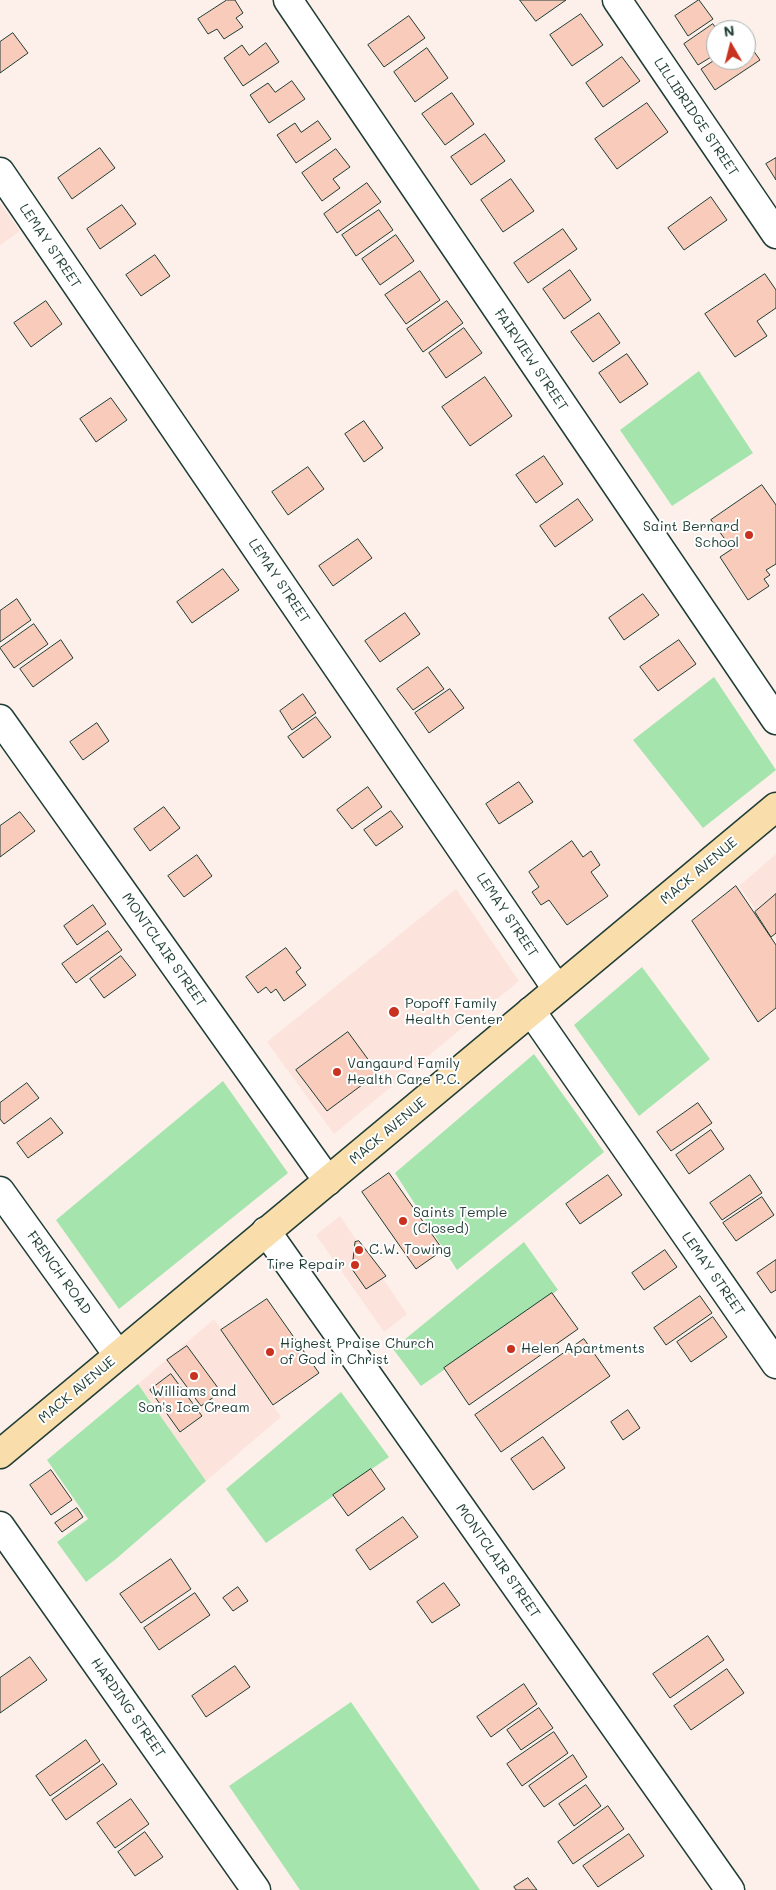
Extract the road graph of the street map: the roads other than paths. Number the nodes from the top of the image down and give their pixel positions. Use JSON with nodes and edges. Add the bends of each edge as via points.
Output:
{"nodes":[{"id":1,"x":288,"y":0,"type":"edge"},
{"id":2,"x":617,"y":0,"type":"edge"},
{"id":3,"x":0,"y":172,"type":"edge"},
{"id":4,"x":776,"y":234,"type":"edge"},
{"id":5,"x":0,"y":719,"type":"edge"},
{"id":6,"x":776,"y":720,"type":"edge"},
{"id":7,"x":776,"y":807,"type":"edge"},
{"id":8,"x":557,"y":989,"type":"junction"},
{"id":9,"x":531,"y":1011,"type":"junction"},
{"id":10,"x":328,"y":1181,"type":"junction"},
{"id":11,"x":0,"y":1191,"type":"edge"},
{"id":12,"x":266,"y":1232,"type":"junction"},
{"id":13,"x":118,"y":1355,"type":"junction"},
{"id":14,"x":776,"y":1364,"type":"edge"},
{"id":15,"x":0,"y":1454,"type":"edge"},
{"id":16,"x":0,"y":1526,"type":"edge"},
{"id":17,"x":256,"y":1890,"type":"edge"},
{"id":18,"x":730,"y":1890,"type":"edge"}],
"edges":[{"from":1,"to":6,"type":"street","name":"FAIRVIEW STREET"},
{"from":2,"to":4,"type":"street","name":"LILLIBRIDGE STREET"},
{"from":3,"to":8,"type":"street","name":"LEMAY STREET"},
{"from":5,"to":10,"type":"street","name":"MONTCLAIR STREET"},
{"from":7,"to":8,"type":"main road","name":"MACK AVENUE"},
{"from":8,"to":9,"type":"main road","name":"MACK AVENUE"},
{"from":9,"to":10,"type":"main road","name":"MACK AVENUE"},
{"from":9,"to":14,"type":"street","name":"LEMAY STREET"},
{"from":10,"to":12,"type":"main road","name":"MACK AVENUE"},
{"from":11,"to":13,"type":"street","name":"FRENCH ROAD"},
{"from":12,"to":13,"type":"main road","name":"MACK AVENUE"},
{"from":12,"to":18,"type":"street","name":"MONTCLAIR STREET"},
{"from":13,"to":15,"type":"main road","name":"MACK AVENUE"},
{"from":16,"to":17,"type":"street","name":"HARDING STREET"}]}
